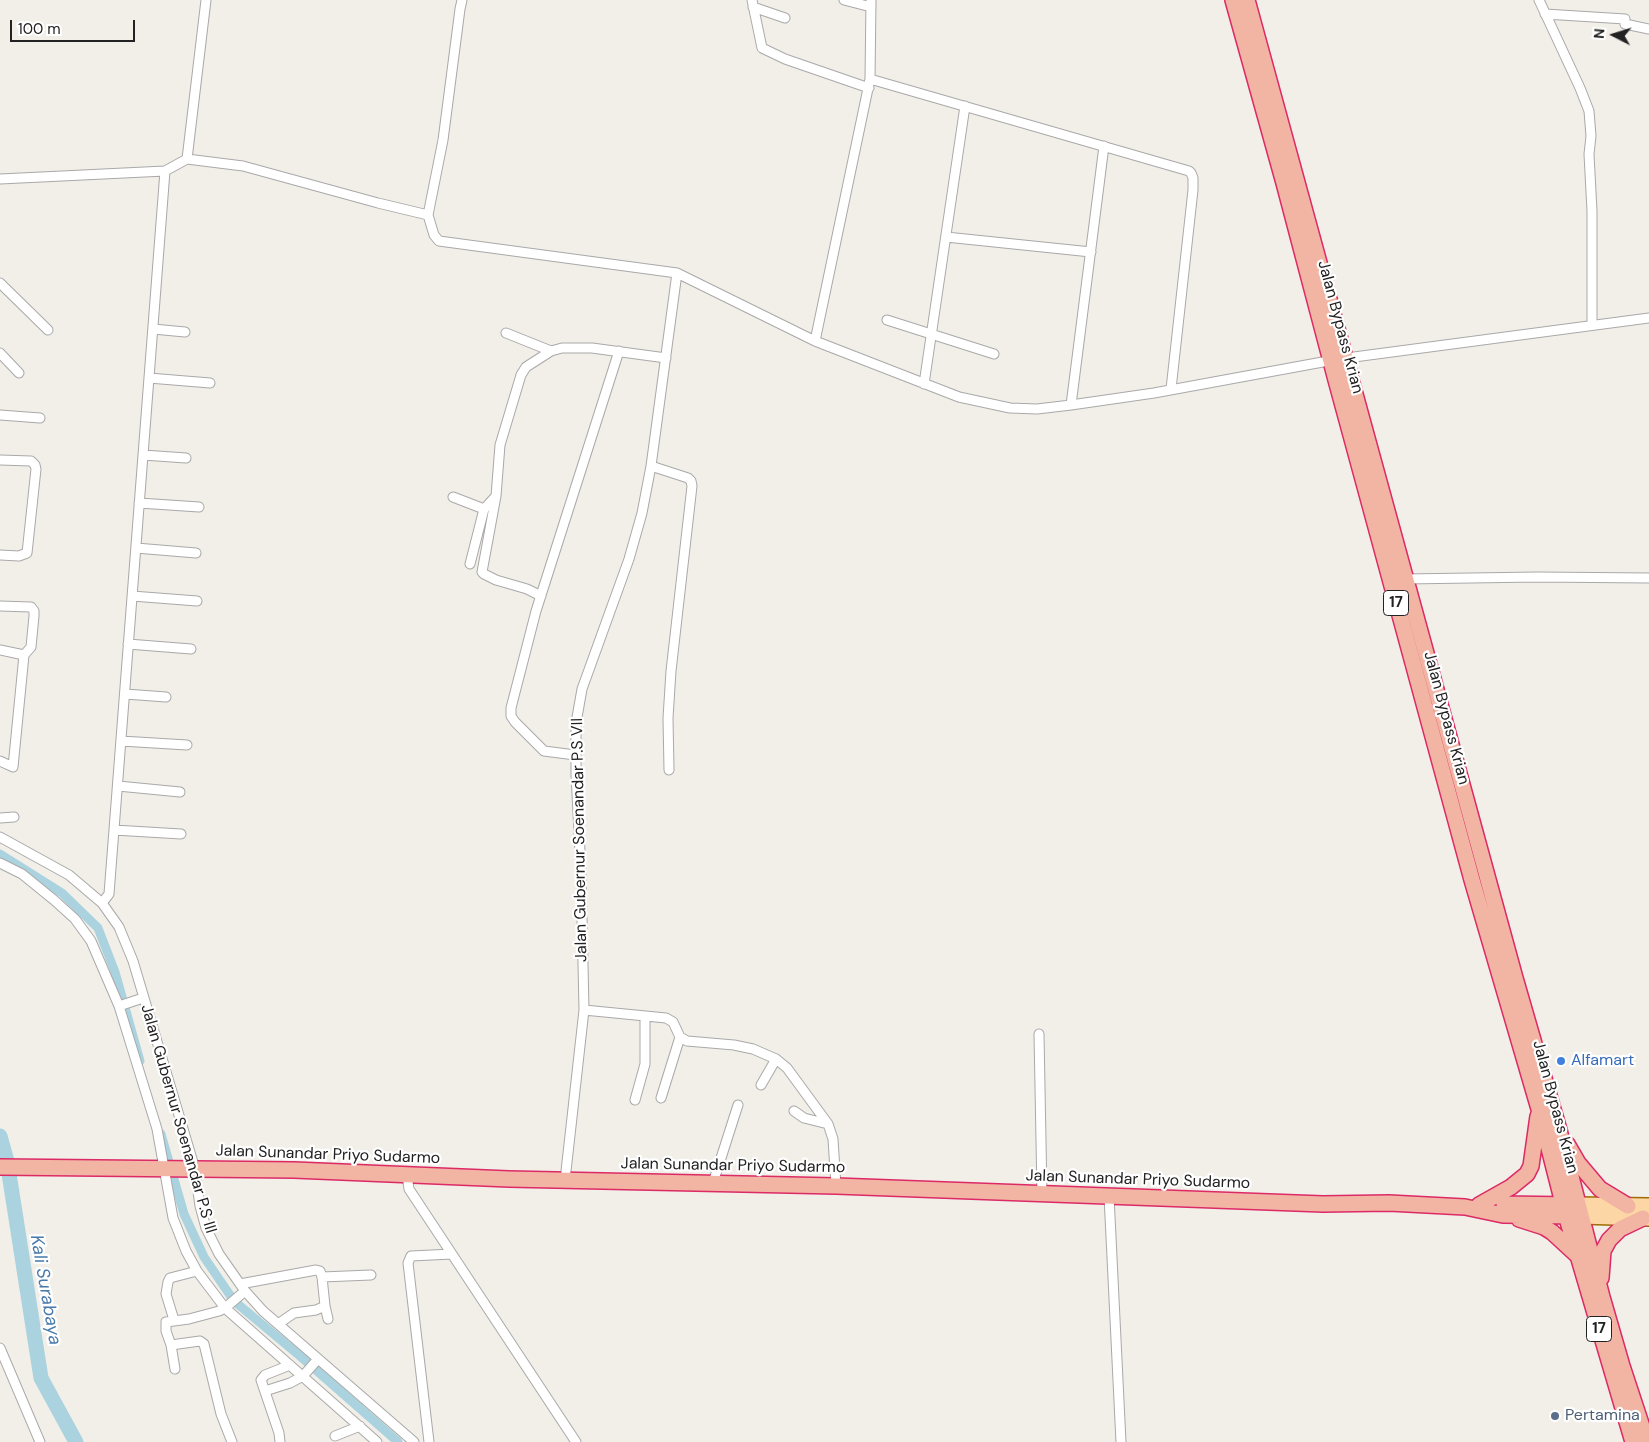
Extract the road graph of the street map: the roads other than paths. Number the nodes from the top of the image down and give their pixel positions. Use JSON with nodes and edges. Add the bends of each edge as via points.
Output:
{"nodes":[{"id":1,"x":206,"y":0,"type":"edge"},
{"id":2,"x":462,"y":0,"type":"edge"},
{"id":3,"x":844,"y":0,"type":"edge"},
{"id":4,"x":1232,"y":0,"type":"edge"},
{"id":5,"x":1247,"y":0,"type":"edge"},
{"id":6,"x":1539,"y":0,"type":"edge"},
{"id":7,"x":752,"y":3,"type":"edge"},
{"id":8,"x":871,"y":4,"type":"edge"},
{"id":9,"x":1545,"y":14,"type":"junction"},
{"id":10,"x":785,"y":18,"type":"dead end"},
{"id":11,"x":1649,"y":29,"type":"edge"},
{"id":12,"x":870,"y":83,"type":"junction"},
{"id":13,"x":965,"y":106,"type":"junction"},
{"id":14,"x":1104,"y":146,"type":"junction"},
{"id":15,"x":187,"y":159,"type":"junction"},
{"id":16,"x":165,"y":171,"type":"junction"},
{"id":17,"x":0,"y":180,"type":"edge"},
{"id":18,"x":428,"y":215,"type":"junction"},
{"id":19,"x":946,"y":237,"type":"junction"},
{"id":20,"x":1091,"y":252,"type":"junction"},
{"id":21,"x":677,"y":273,"type":"junction"},
{"id":22,"x":0,"y":283,"type":"edge"},
{"id":23,"x":1649,"y":318,"type":"edge"},
{"id":24,"x":887,"y":320,"type":"dead end"},
{"id":25,"x":1592,"y":325,"type":"junction"},
{"id":26,"x":153,"y":329,"type":"junction"},
{"id":27,"x":48,"y":330,"type":"dead end"},
{"id":28,"x":185,"y":332,"type":"dead end"},
{"id":29,"x":506,"y":333,"type":"dead end"},
{"id":30,"x":932,"y":334,"type":"junction"},
{"id":31,"x":815,"y":341,"type":"junction"},
{"id":32,"x":546,"y":351,"type":"junction"},
{"id":33,"x":619,"y":351,"type":"junction"},
{"id":34,"x":0,"y":353,"type":"edge"},
{"id":35,"x":994,"y":354,"type":"dead end"},
{"id":36,"x":666,"y":358,"type":"junction"},
{"id":37,"x":1338,"y":360,"type":"junction"},
{"id":38,"x":20,"y":373,"type":"dead end"},
{"id":39,"x":149,"y":378,"type":"junction"},
{"id":40,"x":210,"y":383,"type":"dead end"},
{"id":41,"x":924,"y":384,"type":"junction"},
{"id":42,"x":1171,"y":389,"type":"junction"},
{"id":43,"x":1071,"y":405,"type":"junction"},
{"id":44,"x":0,"y":415,"type":"edge"},
{"id":45,"x":40,"y":418,"type":"dead end"},
{"id":46,"x":143,"y":454,"type":"junction"},
{"id":47,"x":186,"y":458,"type":"dead end"},
{"id":48,"x":0,"y":460,"type":"edge"},
{"id":49,"x":651,"y":466,"type":"junction"},
{"id":50,"x":496,"y":496,"type":"junction"},
{"id":51,"x":453,"y":497,"type":"dead end"},
{"id":52,"x":139,"y":502,"type":"junction"},
{"id":53,"x":200,"y":507,"type":"dead end"},
{"id":54,"x":484,"y":510,"type":"junction"},
{"id":55,"x":136,"y":548,"type":"junction"},
{"id":56,"x":196,"y":553,"type":"dead end"},
{"id":57,"x":0,"y":555,"type":"edge"},
{"id":58,"x":470,"y":564,"type":"dead end"},
{"id":59,"x":1649,"y":578,"type":"edge"},
{"id":60,"x":1405,"y":579,"type":"junction"},
{"id":61,"x":132,"y":596,"type":"junction"},
{"id":62,"x":541,"y":596,"type":"junction"},
{"id":63,"x":197,"y":601,"type":"dead end"},
{"id":64,"x":0,"y":606,"type":"edge"},
{"id":65,"x":128,"y":644,"type":"junction"},
{"id":66,"x":191,"y":649,"type":"dead end"},
{"id":67,"x":0,"y":650,"type":"edge"},
{"id":68,"x":24,"y":655,"type":"junction"},
{"id":69,"x":124,"y":694,"type":"junction"},
{"id":70,"x":166,"y":697,"type":"dead end"},
{"id":71,"x":121,"y":741,"type":"junction"},
{"id":72,"x":188,"y":745,"type":"dead end"},
{"id":73,"x":576,"y":755,"type":"junction"},
{"id":74,"x":0,"y":761,"type":"edge"},
{"id":75,"x":668,"y":770,"type":"dead end"},
{"id":76,"x":118,"y":786,"type":"junction"},
{"id":77,"x":180,"y":792,"type":"dead end"},
{"id":78,"x":14,"y":817,"type":"dead end"},
{"id":79,"x":0,"y":818,"type":"edge"},
{"id":80,"x":114,"y":830,"type":"junction"},
{"id":81,"x":181,"y":834,"type":"dead end"},
{"id":82,"x":0,"y":837,"type":"edge"},
{"id":83,"x":0,"y":863,"type":"edge"},
{"id":84,"x":102,"y":903,"type":"junction"},
{"id":85,"x":141,"y":999,"type":"junction"},
{"id":86,"x":121,"y":1005,"type":"junction"},
{"id":87,"x":584,"y":1010,"type":"junction"},
{"id":88,"x":645,"y":1017,"type":"junction"},
{"id":89,"x":1039,"y":1034,"type":"dead end"},
{"id":90,"x":680,"y":1037,"type":"junction"},
{"id":91,"x":776,"y":1059,"type":"junction"},
{"id":92,"x":761,"y":1085,"type":"dead end"},
{"id":93,"x":661,"y":1098,"type":"dead end"},
{"id":94,"x":635,"y":1100,"type":"dead end"},
{"id":95,"x":738,"y":1105,"type":"dead end"},
{"id":96,"x":1539,"y":1109,"type":"junction"},
{"id":97,"x":794,"y":1110,"type":"dead end"},
{"id":98,"x":828,"y":1124,"type":"junction"},
{"id":99,"x":1559,"y":1130,"type":"junction"},
{"id":100,"x":0,"y":1167,"type":"edge"},
{"id":101,"x":166,"y":1169,"type":"junction"},
{"id":102,"x":192,"y":1169,"type":"junction"},
{"id":103,"x":407,"y":1174,"type":"junction"},
{"id":104,"x":565,"y":1180,"type":"junction"},
{"id":105,"x":713,"y":1183,"type":"junction"},
{"id":106,"x":836,"y":1186,"type":"junction"},
{"id":107,"x":1042,"y":1194,"type":"junction"},
{"id":108,"x":1109,"y":1196,"type":"junction"},
{"id":109,"x":1472,"y":1206,"type":"junction"},
{"id":110,"x":1628,"y":1206,"type":"junction"},
{"id":111,"x":1572,"y":1210,"type":"junction"},
{"id":112,"x":1503,"y":1214,"type":"junction"},
{"id":113,"x":1647,"y":1214,"type":"edge"},
{"id":114,"x":452,"y":1254,"type":"junction"},
{"id":115,"x":1578,"y":1256,"type":"junction"},
{"id":116,"x":197,"y":1271,"type":"junction"},
{"id":117,"x":371,"y":1275,"type":"dead end"},
{"id":118,"x":322,"y":1277,"type":"junction"},
{"id":119,"x":241,"y":1290,"type":"junction"},
{"id":120,"x":1602,"y":1297,"type":"junction"},
{"id":121,"x":325,"y":1306,"type":"junction"},
{"id":122,"x":226,"y":1307,"type":"junction"},
{"id":123,"x":328,"y":1319,"type":"dead end"},
{"id":124,"x":174,"y":1320,"type":"junction"},
{"id":125,"x":278,"y":1324,"type":"junction"},
{"id":126,"x":171,"y":1345,"type":"junction"},
{"id":127,"x":0,"y":1348,"type":"edge"},
{"id":128,"x":317,"y":1360,"type":"junction"},
{"id":129,"x":290,"y":1365,"type":"junction"},
{"id":130,"x":175,"y":1369,"type":"dead end"},
{"id":131,"x":304,"y":1375,"type":"junction"},
{"id":132,"x":265,"y":1391,"type":"junction"},
{"id":133,"x":360,"y":1426,"type":"junction"},
{"id":134,"x":335,"y":1436,"type":"dead end"},
{"id":135,"x":40,"y":1442,"type":"edge"},
{"id":136,"x":232,"y":1442,"type":"edge"},
{"id":137,"x":280,"y":1442,"type":"edge"},
{"id":138,"x":378,"y":1442,"type":"edge"},
{"id":139,"x":414,"y":1442,"type":"edge"},
{"id":140,"x":429,"y":1442,"type":"edge"},
{"id":141,"x":576,"y":1442,"type":"edge"},
{"id":142,"x":1121,"y":1442,"type":"edge"},
{"id":143,"x":1633,"y":1442,"type":"edge"},
{"id":144,"x":1647,"y":1442,"type":"edge"}],
"edges":[{"from":1,"to":15,"type":"street"},
{"from":2,"to":18,"type":"street","via":[[443,140]]},
{"from":3,"to":8,"type":"street"},
{"from":4,"to":37,"type":"highway","name":"Jalan Bypass Krian","number":"17"},
{"from":5,"to":37,"type":"highway","name":"Jalan Bypass Krian","number":"17"},
{"from":6,"to":9,"type":"street"},
{"from":7,"to":10,"type":"street"},
{"from":7,"to":12,"type":"street","via":[[762,48]]},
{"from":8,"to":12,"type":"street"},
{"from":9,"to":11,"type":"street","via":[[1625,18],[1626,24]]},
{"from":9,"to":25,"type":"street","via":[[1588,111]]},
{"from":12,"to":13,"type":"street"},
{"from":12,"to":31,"type":"street"},
{"from":13,"to":14,"type":"street"},
{"from":13,"to":19,"type":"street"},
{"from":14,"to":20,"type":"street"},
{"from":14,"to":42,"type":"street","via":[[1189,171],[1193,178]]},
{"from":15,"to":16,"type":"street"},
{"from":15,"to":18,"type":"street","via":[[243,166]]},
{"from":16,"to":17,"type":"street"},
{"from":16,"to":26,"type":"street"},
{"from":18,"to":21,"type":"street","via":[[439,241]]},
{"from":19,"to":20,"type":"street"},
{"from":19,"to":30,"type":"street"},
{"from":20,"to":43,"type":"street"},
{"from":21,"to":31,"type":"street"},
{"from":21,"to":36,"type":"street","name":"Jalan Gubernur Soenandar P.S VII"},
{"from":22,"to":27,"type":"street"},
{"from":23,"to":25,"type":"street"},
{"from":24,"to":30,"type":"street"},
{"from":25,"to":37,"type":"street"},
{"from":26,"to":28,"type":"street"},
{"from":26,"to":39,"type":"street"},
{"from":29,"to":32,"type":"street"},
{"from":30,"to":35,"type":"street"},
{"from":30,"to":41,"type":"street"},
{"from":31,"to":41,"type":"street"},
{"from":32,"to":33,"type":"street","via":[[578,347]]},
{"from":32,"to":50,"type":"street","via":[[521,375],[500,445]]},
{"from":33,"to":36,"type":"street"},
{"from":33,"to":62,"type":"street"},
{"from":34,"to":38,"type":"street"},
{"from":36,"to":49,"type":"street","name":"Jalan Gubernur Soenandar P.S VII"},
{"from":37,"to":42,"type":"street"},
{"from":37,"to":60,"type":"highway","name":"Jalan Bypass Krian","number":"17"},
{"from":37,"to":96,"type":"highway","name":"Jalan Bypass Krian","number":"17","via":[[1467,861]]},
{"from":39,"to":40,"type":"street"},
{"from":39,"to":46,"type":"street"},
{"from":41,"to":43,"type":"street","via":[[1010,408]]},
{"from":42,"to":43,"type":"street"},
{"from":44,"to":45,"type":"street"},
{"from":46,"to":47,"type":"street"},
{"from":46,"to":52,"type":"street"},
{"from":48,"to":57,"type":"street","via":[[31,461],[36,465],[27,553]]},
{"from":49,"to":73,"type":"street","name":"Jalan Gubernur Soenandar P.S VII","via":[[630,559],[582,689],[576,723]]},
{"from":49,"to":75,"type":"street","via":[[688,478],[692,486],[671,671]]},
{"from":50,"to":54,"type":"street"},
{"from":50,"to":62,"type":"street","via":[[482,571],[496,580]]},
{"from":51,"to":54,"type":"street"},
{"from":52,"to":53,"type":"street"},
{"from":52,"to":55,"type":"street"},
{"from":54,"to":58,"type":"street"},
{"from":55,"to":56,"type":"street"},
{"from":55,"to":61,"type":"street"},
{"from":59,"to":60,"type":"street"},
{"from":60,"to":99,"type":"highway","name":"Jalan Bypass Krian","number":"17"},
{"from":61,"to":63,"type":"street"},
{"from":61,"to":65,"type":"street"},
{"from":62,"to":73,"type":"street","via":[[530,629],[511,716],[544,751]]},
{"from":64,"to":68,"type":"street","via":[[31,608],[34,611],[31,647]]},
{"from":65,"to":66,"type":"street"},
{"from":65,"to":69,"type":"street"},
{"from":67,"to":68,"type":"street"},
{"from":68,"to":74,"type":"street","via":[[13,767]]},
{"from":69,"to":70,"type":"street"},
{"from":69,"to":71,"type":"street"},
{"from":71,"to":72,"type":"street"},
{"from":71,"to":76,"type":"street"},
{"from":73,"to":87,"type":"street","name":"Jalan Gubernur Soenandar P.S VII"},
{"from":76,"to":77,"type":"street"},
{"from":76,"to":80,"type":"street"},
{"from":78,"to":79,"type":"street"},
{"from":80,"to":81,"type":"street"},
{"from":80,"to":84,"type":"street","via":[[109,894]]},
{"from":82,"to":84,"type":"street","name":"Jalan Gubernur Soenandar P.S III","via":[[69,875]]},
{"from":83,"to":86,"type":"street","via":[[22,874],[75,919],[91,941]]},
{"from":84,"to":85,"type":"street","name":"Jalan Gubernur Soenandar P.S III","via":[[119,927],[133,961]]},
{"from":85,"to":86,"type":"street"},
{"from":85,"to":102,"type":"street","name":"Jalan Gubernur Soenandar P.S III"},
{"from":86,"to":101,"type":"street"},
{"from":87,"to":88,"type":"street"},
{"from":87,"to":104,"type":"street","name":"Jalan Gubernur Soenandar P.S VII"},
{"from":88,"to":90,"type":"street","via":[[670,1019]]},
{"from":88,"to":94,"type":"street","via":[[645,1064]]},
{"from":89,"to":107,"type":"street"},
{"from":90,"to":91,"type":"street","via":[[687,1041],[753,1049]]},
{"from":90,"to":93,"type":"street"},
{"from":91,"to":92,"type":"street"},
{"from":91,"to":98,"type":"street","via":[[787,1068]]},
{"from":95,"to":105,"type":"street"},
{"from":96,"to":109,"type":"highway","via":[[1527,1174],[1511,1187]]},
{"from":96,"to":111,"type":"highway","name":"Jalan Bypass Krian","number":"17"},
{"from":97,"to":98,"type":"street","via":[[804,1118]]},
{"from":98,"to":106,"type":"street","via":[[833,1139]]},
{"from":99,"to":110,"type":"highway","via":[[1594,1183]]},
{"from":99,"to":111,"type":"highway","name":"Jalan Bypass Krian","number":"17"},
{"from":100,"to":101,"type":"highway","name":"Jalan Sunandar Priyo Sudarmo"},
{"from":101,"to":102,"type":"highway","name":"Jalan Sunandar Priyo Sudarmo"},
{"from":101,"to":116,"type":"street","via":[[173,1218]]},
{"from":102,"to":103,"type":"highway","name":"Jalan Sunandar Priyo Sudarmo"},
{"from":102,"to":119,"type":"street","name":"Jalan Gubernur Soenandar P.S III","via":[[206,1228]]},
{"from":103,"to":104,"type":"highway","name":"Jalan Sunandar Priyo Sudarmo"},
{"from":103,"to":114,"type":"street","via":[[409,1189]]},
{"from":104,"to":105,"type":"highway","name":"Jalan Sunandar Priyo Sudarmo"},
{"from":105,"to":106,"type":"highway","name":"Jalan Sunandar Priyo Sudarmo"},
{"from":106,"to":107,"type":"highway","name":"Jalan Sunandar Priyo Sudarmo"},
{"from":107,"to":108,"type":"highway","name":"Jalan Sunandar Priyo Sudarmo"},
{"from":108,"to":109,"type":"highway","name":"Jalan Sunandar Priyo Sudarmo"},
{"from":108,"to":142,"type":"street"},
{"from":109,"to":111,"type":"highway","name":"Jalan Sunandar Priyo Sudarmo"},
{"from":109,"to":112,"type":"highway","name":"Jalan Sunandar Priyo Sudarmo"},
{"from":110,"to":111,"type":"main road","name":"Jalan Sunandar Priyo Sudarmo"},
{"from":110,"to":113,"type":"main road","name":"Jalan Sunandar Priyo Sudarmo"},
{"from":111,"to":112,"type":"highway","name":"Jalan Sunandar Priyo Sudarmo"},
{"from":111,"to":113,"type":"main road","name":"Jalan Sunandar Priyo Sudarmo"},
{"from":111,"to":115,"type":"highway","name":"Jalan Bypass Krian","number":"17"},
{"from":111,"to":120,"type":"highway","name":"Jalan Bypass Krian","number":"17"},
{"from":112,"to":115,"type":"highway","via":[[1544,1227]]},
{"from":113,"to":120,"type":"highway","via":[[1620,1229],[1603,1251]]},
{"from":114,"to":140,"type":"street","via":[[410,1256],[408,1262]]},
{"from":114,"to":141,"type":"street"},
{"from":115,"to":143,"type":"highway","name":"Jalan Bypass Krian","number":"17"},
{"from":116,"to":122,"type":"street"},
{"from":116,"to":124,"type":"street","via":[[170,1278],[168,1282],[166,1294]]},
{"from":117,"to":118,"type":"street"},
{"from":118,"to":119,"type":"street","via":[[316,1270]]},
{"from":118,"to":121,"type":"street"},
{"from":119,"to":122,"type":"street"},
{"from":119,"to":125,"type":"street","name":"Jalan Gubernur Soenandar P.S III"},
{"from":120,"to":144,"type":"highway","name":"Jalan Bypass Krian","number":"17"},
{"from":121,"to":123,"type":"street"},
{"from":121,"to":125,"type":"street","via":[[294,1313]]},
{"from":122,"to":124,"type":"street"},
{"from":122,"to":129,"type":"street"},
{"from":124,"to":126,"type":"street","via":[[167,1320],[165,1324]]},
{"from":125,"to":128,"type":"street","name":"Jalan Gubernur Soenandar P.S III"},
{"from":126,"to":130,"type":"street"},
{"from":126,"to":136,"type":"street","via":[[200,1341],[204,1344],[221,1414]]},
{"from":127,"to":135,"type":"street"},
{"from":128,"to":131,"type":"street"},
{"from":128,"to":139,"type":"street","name":"Jalan Gubernur Soenandar P.S III"},
{"from":129,"to":131,"type":"street"},
{"from":129,"to":132,"type":"street","via":[[261,1378]]},
{"from":131,"to":132,"type":"street"},
{"from":131,"to":133,"type":"street"},
{"from":132,"to":137,"type":"street"},
{"from":133,"to":134,"type":"street"},
{"from":133,"to":138,"type":"street"}]}
